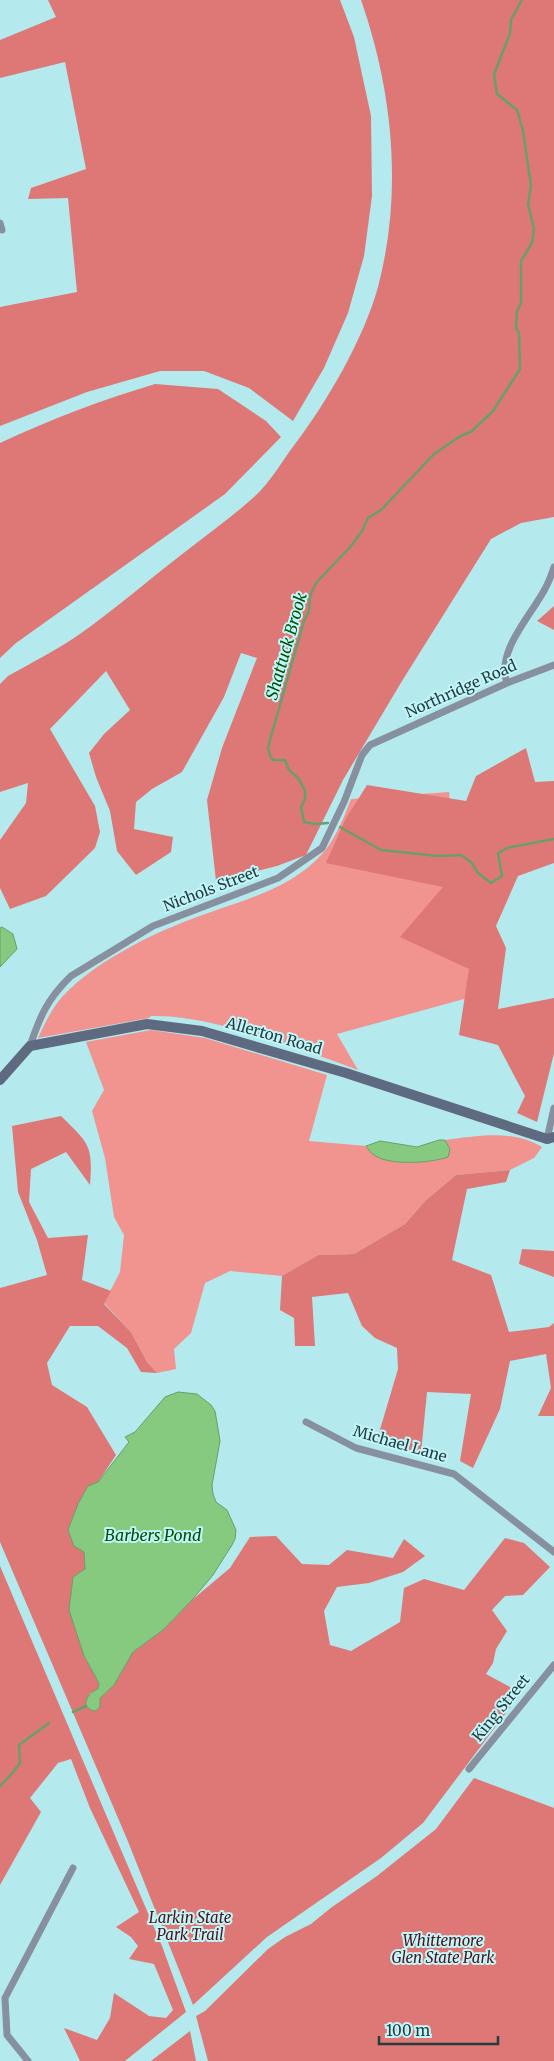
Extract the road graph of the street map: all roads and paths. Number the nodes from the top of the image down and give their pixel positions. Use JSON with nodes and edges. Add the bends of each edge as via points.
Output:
{"nodes":[{"id":1,"x":554,"y":567,"type":"edge"},
{"id":2,"x":554,"y":665,"type":"edge"},
{"id":3,"x":507,"y":683,"type":"junction"},
{"id":4,"x":380,"y":739,"type":"joint"},
{"id":5,"x":30,"y":1046,"type":"junction"},
{"id":6,"x":0,"y":1080,"type":"edge"},
{"id":7,"x":554,"y":1108,"type":"edge"},
{"id":8,"x":552,"y":1139,"type":"edge"},
{"id":9,"x":306,"y":1422,"type":"dead end"},
{"id":10,"x":554,"y":1552,"type":"edge"},
{"id":11,"x":554,"y":1665,"type":"edge"},
{"id":12,"x":469,"y":1769,"type":"dead end"},
{"id":13,"x":73,"y":1868,"type":"dead end"},
{"id":14,"x":28,"y":2061,"type":"edge"}],
"edges":[{"from":1,"to":3,"type":"street","via":[[547,586],[508,651],[504,669]]},
{"from":2,"to":3,"type":"street","name":"Northridge Road"},
{"from":3,"to":4,"type":"street","name":"Northridge Road"},
{"from":4,"to":5,"type":"street","name":"Nichols Street","via":[[362,755],[322,848],[278,878],[153,926],[71,976],[41,1015]]},
{"from":5,"to":6,"type":"street"},
{"from":5,"to":8,"type":"street","name":"Allerton Road","via":[[147,1024],[202,1031]]},
{"from":7,"to":8,"type":"street"},
{"from":9,"to":10,"type":"street","name":"Michael Lane","via":[[356,1448],[454,1474]]},
{"from":11,"to":12,"type":"street","name":"King Street"},
{"from":13,"to":14,"type":"street","via":[[5,1998],[7,2035]]}]}
